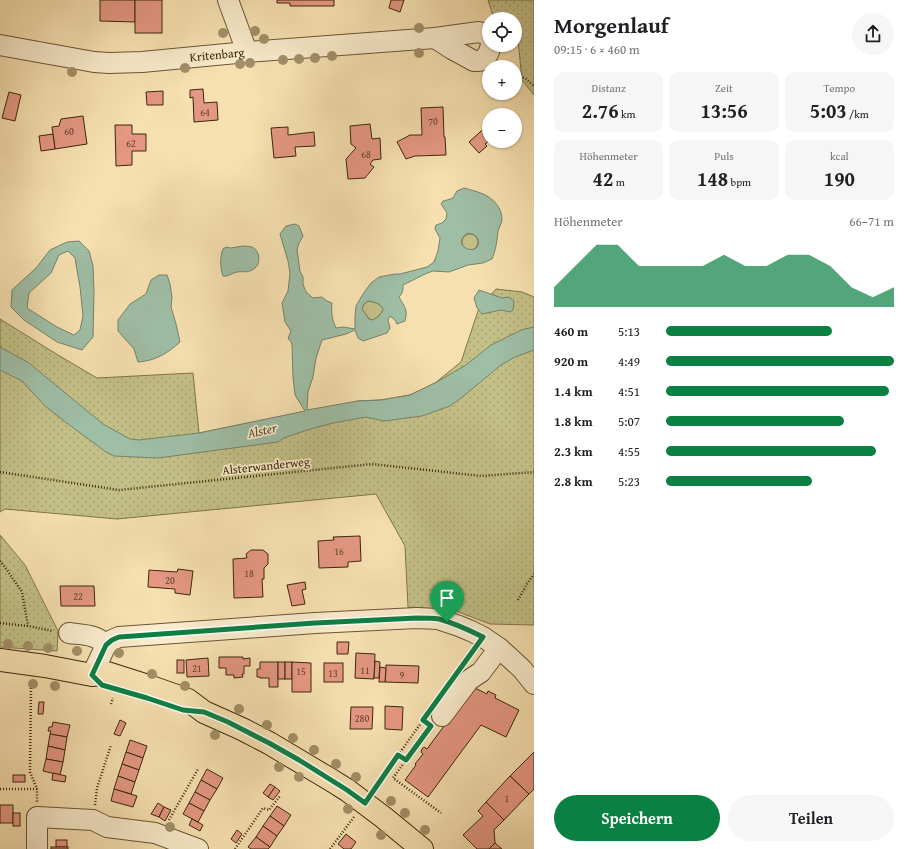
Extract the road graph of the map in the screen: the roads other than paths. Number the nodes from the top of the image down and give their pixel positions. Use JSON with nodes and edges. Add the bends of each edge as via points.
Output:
{"nodes":[{"id":1,"x":228,"y":0,"type":"edge"},
{"id":2,"x":482,"y":33,"type":"edge"},
{"id":3,"x":435,"y":38,"type":"junction"},
{"id":4,"x":0,"y":45,"type":"edge"},
{"id":5,"x":247,"y":52,"type":"junction"},
{"id":6,"x":488,"y":52,"type":"edge"},
{"id":7,"x":69,"y":633,"type":"road end"},
{"id":8,"x":106,"y":645,"type":"junction"},
{"id":9,"x":499,"y":648,"type":"junction"},
{"id":10,"x":0,"y":660,"type":"edge"},
{"id":11,"x":92,"y":675,"type":"junction"},
{"id":12,"x":534,"y":684,"type":"edge"},
{"id":13,"x":435,"y":715,"type":"road end"},
{"id":14,"x":37,"y":849,"type":"edge"},
{"id":15,"x":198,"y":849,"type":"edge"},
{"id":16,"x":422,"y":849,"type":"edge"}],
"edges":[{"from":1,"to":5,"type":"street"},
{"from":2,"to":3,"type":"street","name":"Kritenbarg"},
{"from":3,"to":5,"type":"street","name":"Kritenbarg"},
{"from":3,"to":6,"type":"street","via":[[474,61],[487,56]]},
{"from":4,"to":5,"type":"street","name":"Kritenbarg","via":[[109,63]]},
{"from":7,"to":8,"type":"street","via":[[94,637]]},
{"from":8,"to":9,"type":"street","via":[[112,640],[127,636],[417,618],[438,619],[471,631]]},
{"from":8,"to":11,"type":"street"},
{"from":9,"to":12,"type":"street"},
{"from":9,"to":13,"type":"street","via":[[481,672],[468,680]]},
{"from":10,"to":11,"type":"main road"},
{"from":11,"to":16,"type":"main road","via":[[102,685],[183,710],[204,712],[275,746],[365,803]]},
{"from":14,"to":15,"type":"street","via":[[37,817],[93,820],[106,826],[155,833]]}]}
